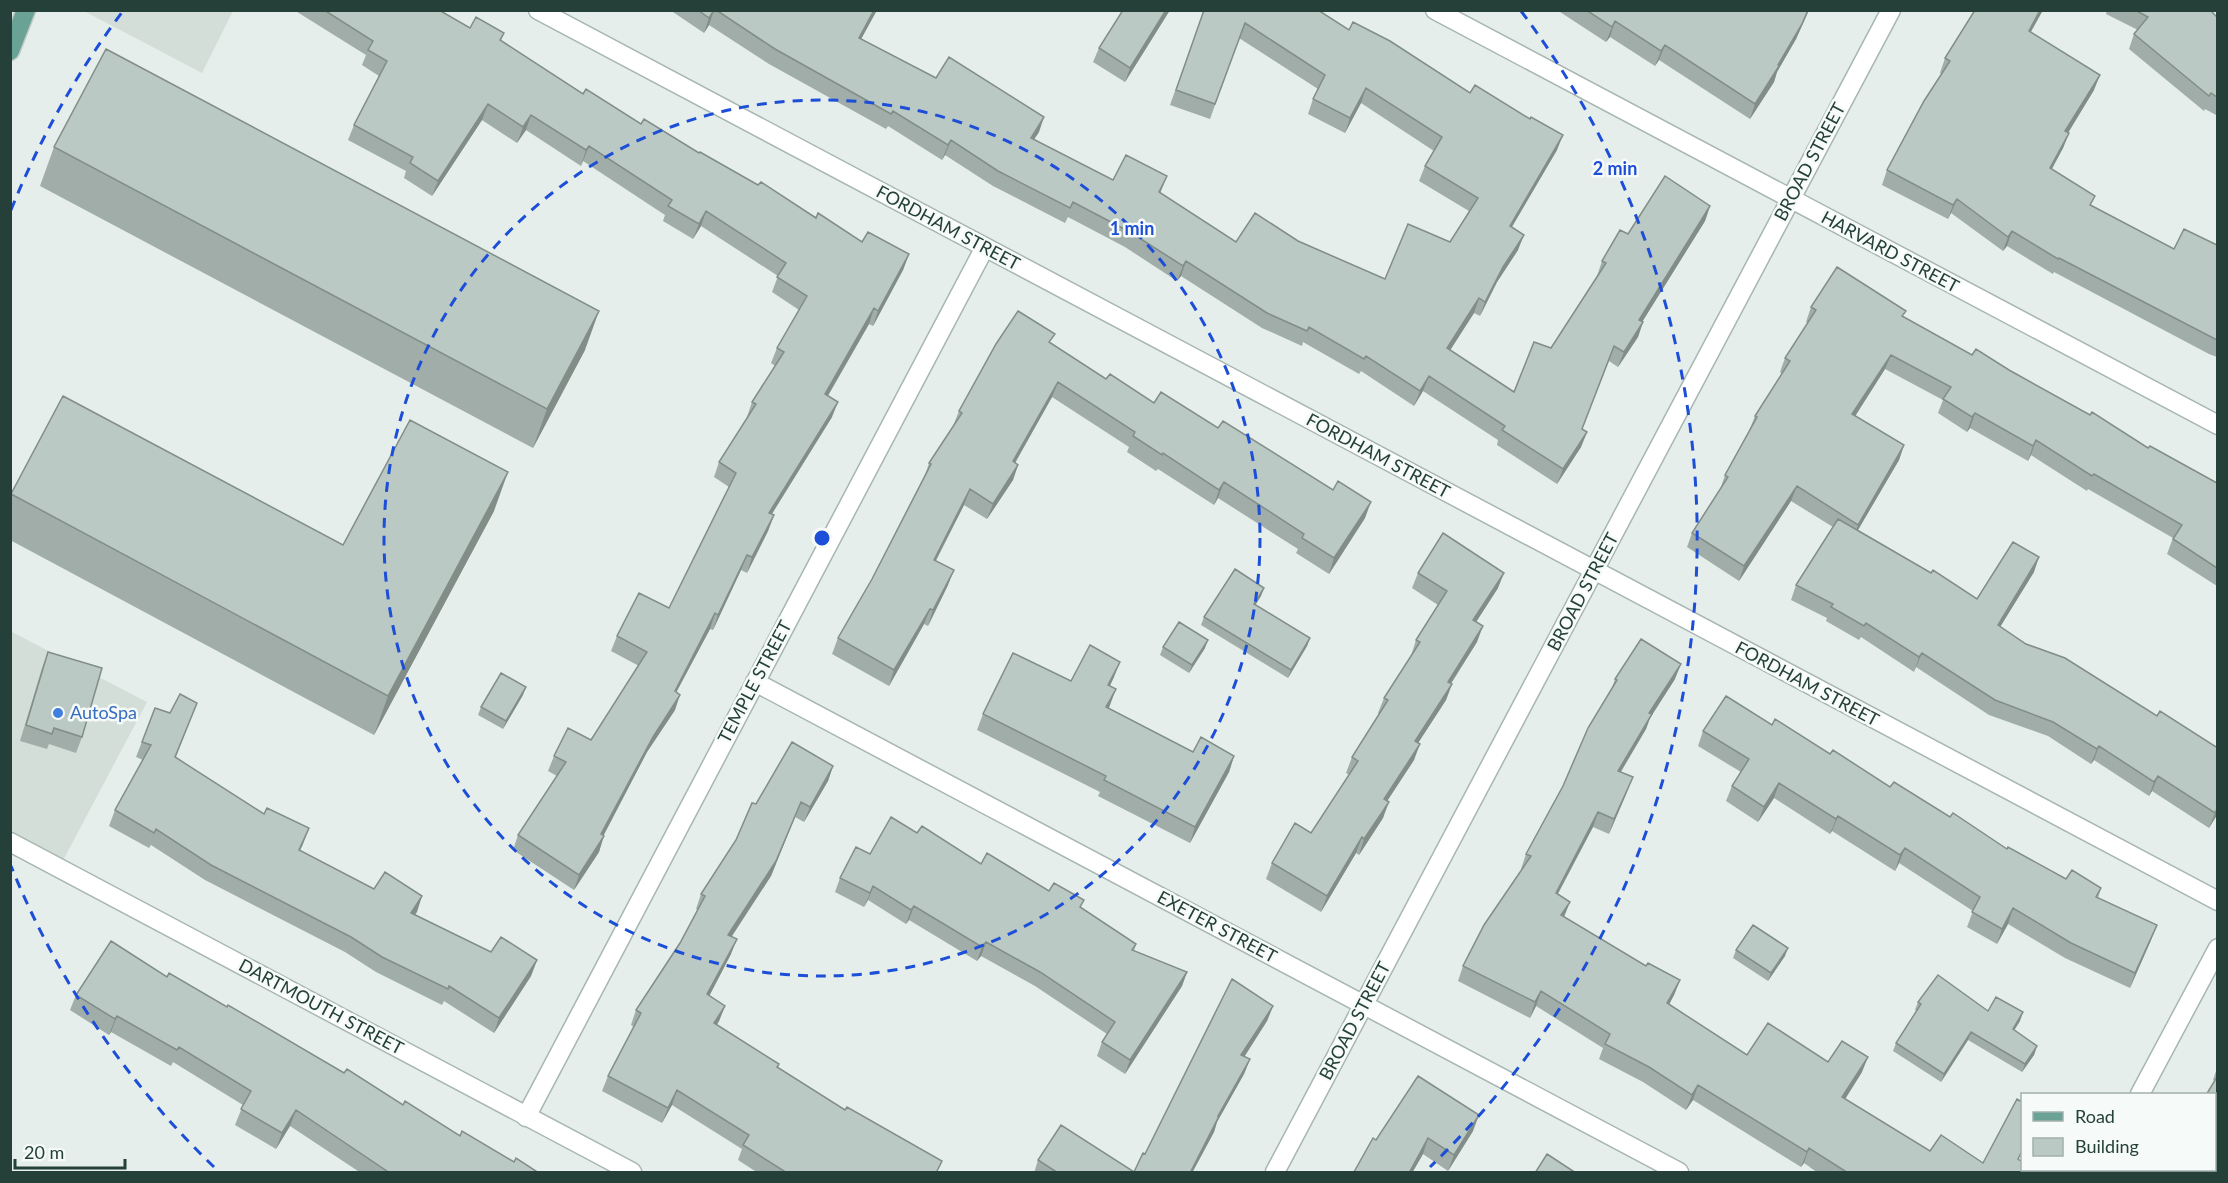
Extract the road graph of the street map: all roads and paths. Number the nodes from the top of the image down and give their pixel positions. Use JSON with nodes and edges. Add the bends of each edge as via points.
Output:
{"nodes":[{"id":1,"x":26,"y":10,"type":"edge"},
{"id":2,"x":538,"y":10,"type":"edge"},
{"id":3,"x":1435,"y":10,"type":"edge"},
{"id":4,"x":1891,"y":10,"type":"edge"},
{"id":5,"x":10,"y":51,"type":"edge"},
{"id":6,"x":1791,"y":199,"type":"junction"},
{"id":7,"x":986,"y":248,"type":"junction"},
{"id":8,"x":2217,"y":425,"type":"edge"},
{"id":9,"x":1594,"y":571,"type":"junction"},
{"id":10,"x":755,"y":682,"type":"junction"},
{"id":11,"x":10,"y":842,"type":"edge"},
{"id":12,"x":2217,"y":902,"type":"edge"},
{"id":13,"x":2217,"y":948,"type":"edge"},
{"id":14,"x":1364,"y":1005,"type":"junction"},
{"id":15,"x":2141,"y":1093,"type":"edge"},
{"id":16,"x":526,"y":1117,"type":"junction"},
{"id":17,"x":632,"y":1173,"type":"edge"},
{"id":18,"x":1275,"y":1173,"type":"edge"},
{"id":19,"x":1679,"y":1173,"type":"edge"}],
"edges":[{"from":1,"to":5,"type":"main road"},
{"from":2,"to":7,"type":"street","name":"FORDHAM STREET"},
{"from":3,"to":6,"type":"street","name":"HARVARD STREET"},
{"from":4,"to":6,"type":"street","name":"BROAD STREET"},
{"from":6,"to":8,"type":"street","name":"HARVARD STREET"},
{"from":6,"to":9,"type":"street","name":"BROAD STREET"},
{"from":7,"to":9,"type":"street","name":"FORDHAM STREET"},
{"from":7,"to":10,"type":"street","name":"TEMPLE STREET"},
{"from":9,"to":12,"type":"street","name":"FORDHAM STREET"},
{"from":9,"to":14,"type":"street","name":"BROAD STREET"},
{"from":10,"to":14,"type":"street","name":"EXETER STREET"},
{"from":10,"to":16,"type":"street","name":"TEMPLE STREET"},
{"from":11,"to":16,"type":"street","name":"DARTMOUTH STREET"},
{"from":13,"to":15,"type":"street"},
{"from":14,"to":18,"type":"street","name":"BROAD STREET"},
{"from":14,"to":19,"type":"street","name":"EXETER STREET"},
{"from":16,"to":17,"type":"street","name":"DARTMOUTH STREET"}]}
